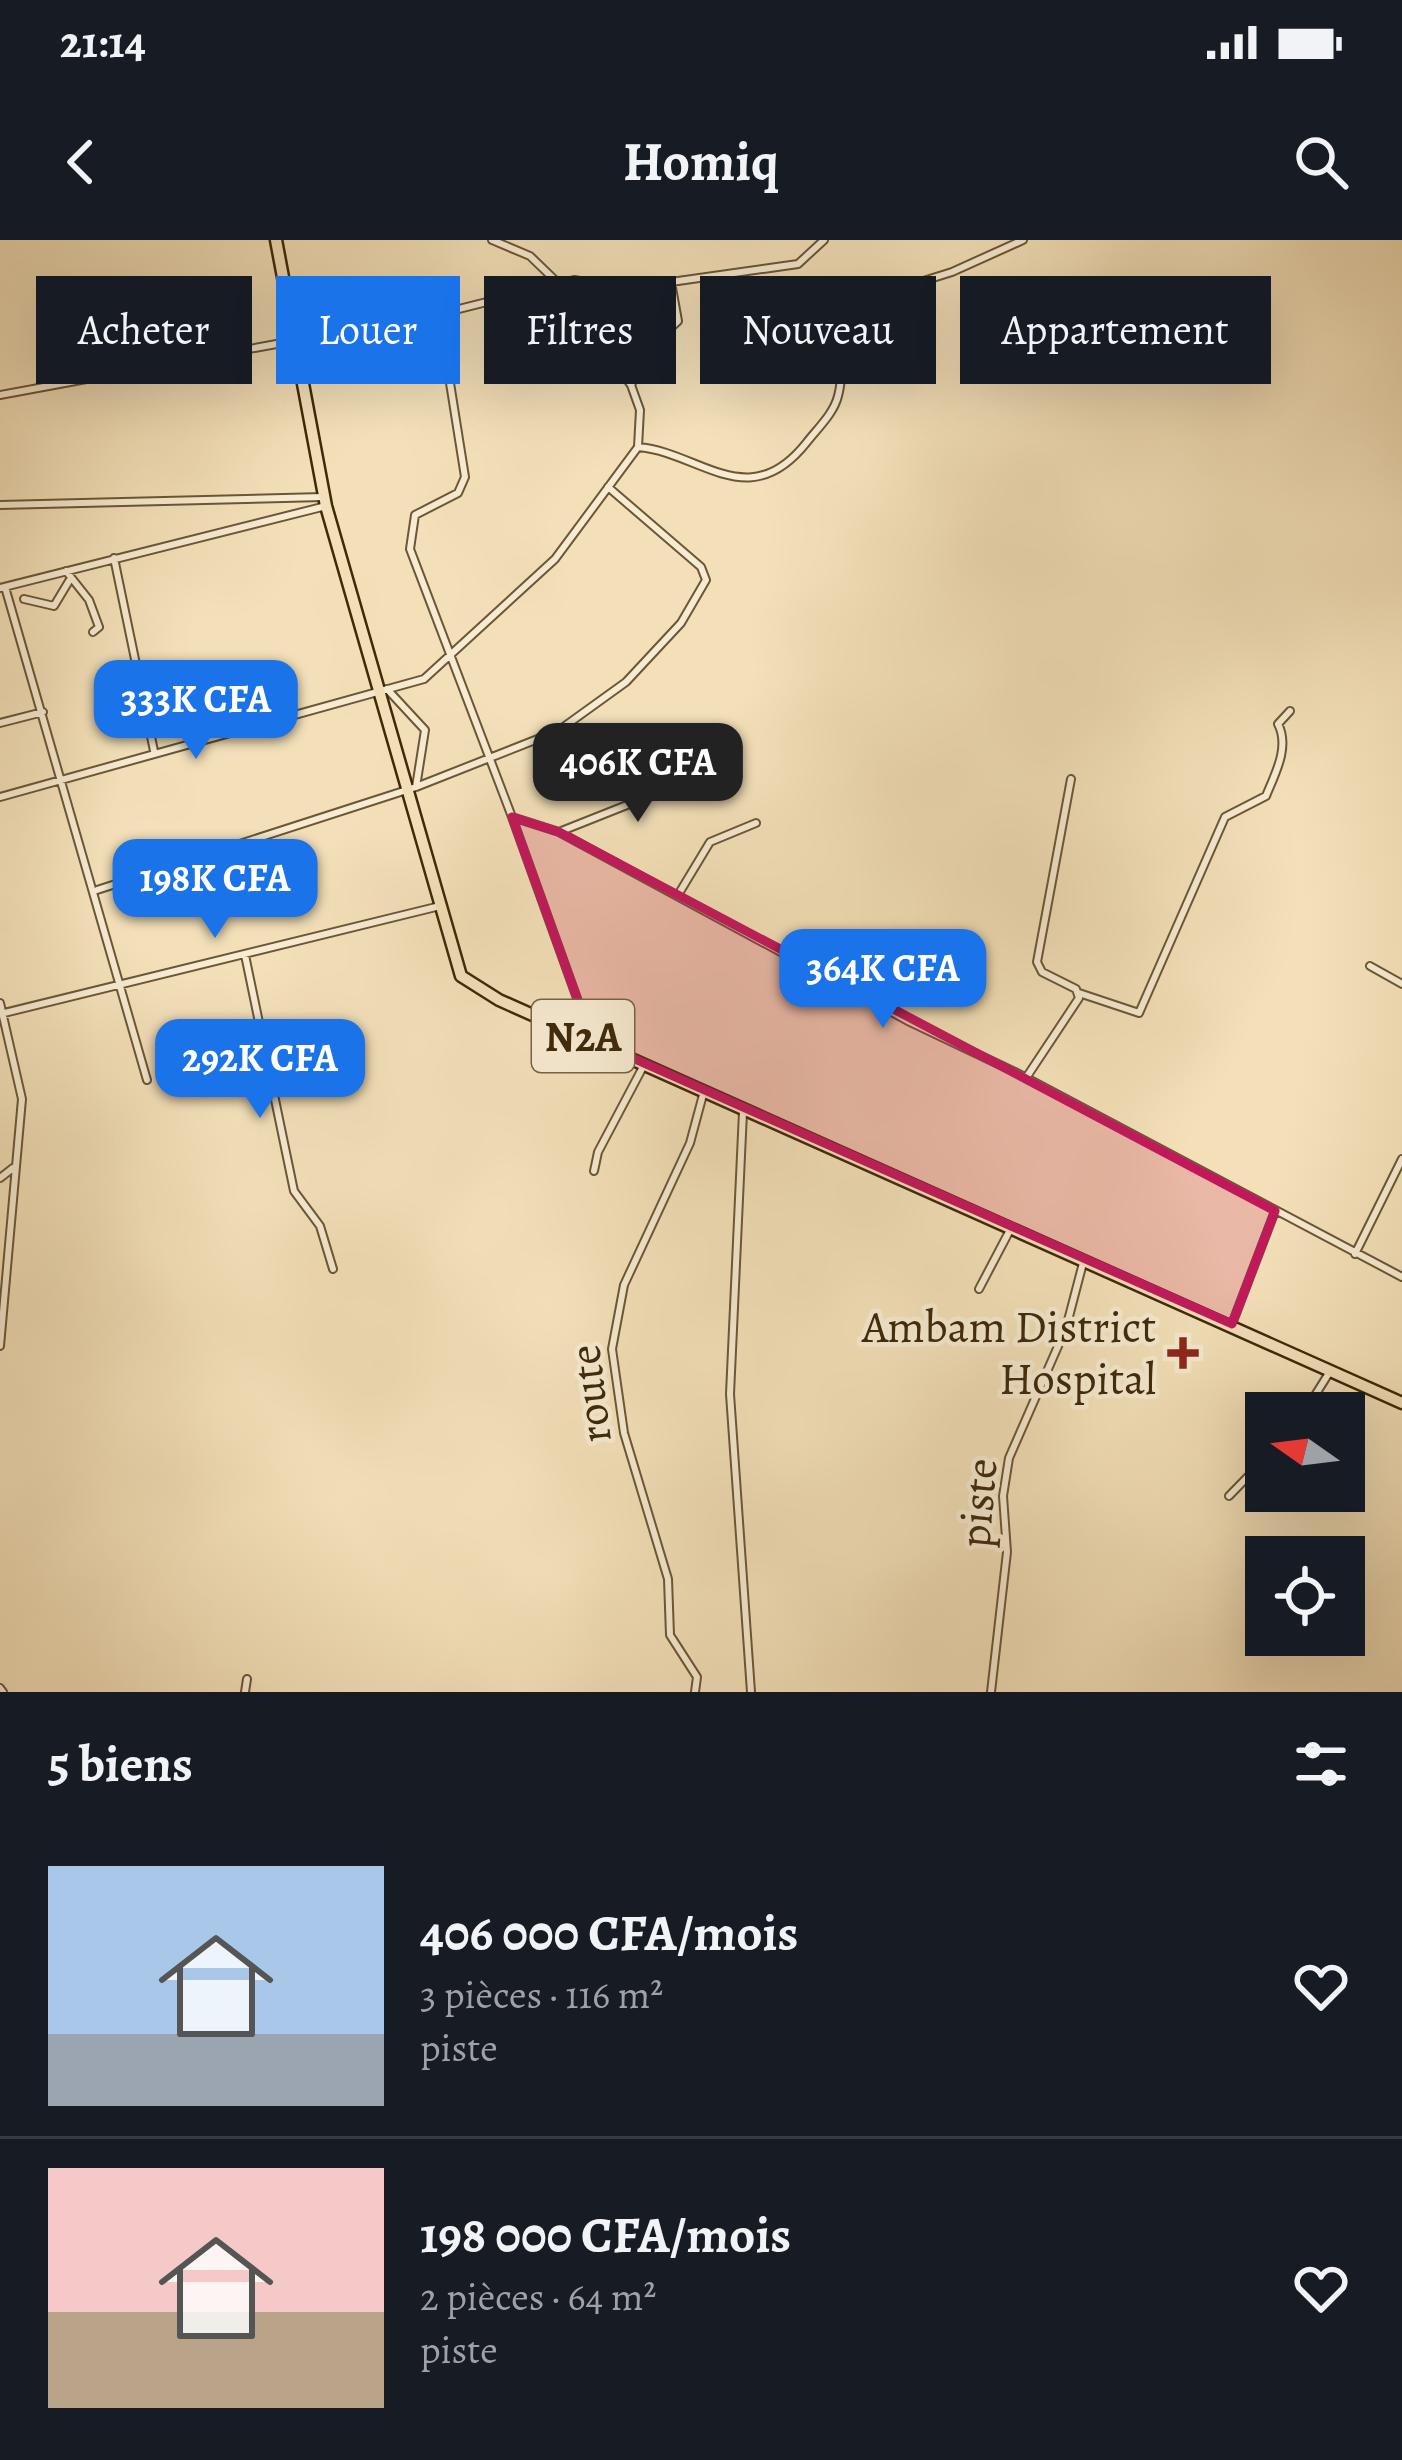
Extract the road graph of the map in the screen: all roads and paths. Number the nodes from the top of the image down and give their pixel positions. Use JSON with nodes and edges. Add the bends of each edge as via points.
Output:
{"nodes":[{"id":1,"x":275,"y":240,"type":"edge"},
{"id":2,"x":492,"y":240,"type":"edge"},
{"id":3,"x":824,"y":240,"type":"edge"},
{"id":4,"x":1023,"y":240,"type":"edge"},
{"id":5,"x":281,"y":276,"type":"edge"},
{"id":6,"x":551,"y":276,"type":"edge"},
{"id":7,"x":676,"y":281,"type":"edge"},
{"id":8,"x":276,"y":343,"type":"edge"},
{"id":9,"x":301,"y":384,"type":"edge"},
{"id":10,"x":449,"y":384,"type":"edge"},
{"id":11,"x":631,"y":385,"type":"edge"},
{"id":12,"x":0,"y":395,"type":"edge"},
{"id":13,"x":638,"y":447,"type":"junction"},
{"id":14,"x":608,"y":487,"type":"junction"},
{"id":15,"x":324,"y":501,"type":"junction"},
{"id":16,"x":0,"y":505,"type":"edge"},
{"id":17,"x":114,"y":558,"type":"junction"},
{"id":18,"x":66,"y":572,"type":"junction"},
{"id":19,"x":69,"y":581,"type":"junction"},
{"id":20,"x":2,"y":588,"type":"edge"},
{"id":21,"x":24,"y":599,"type":"dead end"},
{"id":22,"x":93,"y":632,"type":"dead end"},
{"id":23,"x":452,"y":658,"type":"junction"},
{"id":24,"x":384,"y":689,"type":"junction"},
{"id":25,"x":1290,"y":711,"type":"dead end"},
{"id":26,"x":44,"y":712,"type":"junction"},
{"id":27,"x":0,"y":723,"type":"edge"},
{"id":28,"x":154,"y":751,"type":"junction"},
{"id":29,"x":656,"y":753,"type":"dead end"},
{"id":30,"x":488,"y":760,"type":"junction"},
{"id":31,"x":1070,"y":778,"type":"dead end"},
{"id":32,"x":64,"y":780,"type":"junction"},
{"id":33,"x":412,"y":789,"type":"junction"},
{"id":34,"x":0,"y":797,"type":"edge"},
{"id":35,"x":512,"y":817,"type":"junction"},
{"id":36,"x":756,"y":824,"type":"dead end"},
{"id":37,"x":559,"y":832,"type":"junction"},
{"id":38,"x":97,"y":890,"type":"junction"},
{"id":39,"x":678,"y":895,"type":"junction"},
{"id":40,"x":440,"y":906,"type":"junction"},
{"id":41,"x":245,"y":955,"type":"junction"},
{"id":42,"x":1370,"y":966,"type":"dead end"},
{"id":43,"x":1402,"y":982,"type":"edge"},
{"id":44,"x":123,"y":987,"type":"junction"},
{"id":45,"x":1079,"y":993,"type":"junction"},
{"id":46,"x":0,"y":1003,"type":"edge"},
{"id":47,"x":1,"y":1014,"type":"edge"},
{"id":48,"x":592,"y":1040,"type":"junction"},
{"id":49,"x":644,"y":1066,"type":"junction"},
{"id":50,"x":1027,"y":1078,"type":"junction"},
{"id":51,"x":147,"y":1080,"type":"dead end"},
{"id":52,"x":704,"y":1091,"type":"junction"},
{"id":53,"x":743,"y":1108,"type":"junction"},
{"id":54,"x":1402,"y":1159,"type":"edge"},
{"id":55,"x":13,"y":1168,"type":"junction"},
{"id":56,"x":595,"y":1171,"type":"dead end"},
{"id":57,"x":0,"y":1178,"type":"edge"},
{"id":58,"x":1275,"y":1211,"type":"junction"},
{"id":59,"x":1010,"y":1230,"type":"junction"},
{"id":60,"x":1355,"y":1254,"type":"junction"},
{"id":61,"x":1084,"y":1259,"type":"junction"},
{"id":62,"x":333,"y":1269,"type":"dead end"},
{"id":63,"x":1402,"y":1277,"type":"edge"},
{"id":64,"x":979,"y":1289,"type":"dead end"},
{"id":65,"x":1232,"y":1324,"type":"junction"},
{"id":66,"x":0,"y":1346,"type":"edge"},
{"id":67,"x":1331,"y":1370,"type":"junction"},
{"id":68,"x":1317,"y":1392,"type":"edge"},
{"id":69,"x":1402,"y":1402,"type":"edge"},
{"id":70,"x":1245,"y":1480,"type":"edge"},
{"id":71,"x":1229,"y":1496,"type":"dead end"},
{"id":72,"x":247,"y":1679,"type":"dead end"},
{"id":73,"x":245,"y":1692,"type":"edge"},
{"id":74,"x":695,"y":1692,"type":"edge"},
{"id":75,"x":751,"y":1692,"type":"edge"},
{"id":76,"x":991,"y":1692,"type":"edge"}],
"edges":[{"from":1,"to":5,"type":"highway","number":"N2A"},
{"from":2,"to":6,"type":"street","via":[[530,256]]},
{"from":3,"to":7,"type":"street","via":[[802,262]]},
{"from":4,"to":13,"type":"street","via":[[850,304],[836,404],[780,469],[733,476]]},
{"from":8,"to":12,"type":"street"},
{"from":9,"to":15,"type":"highway","number":"N2A"},
{"from":10,"to":23,"type":"street","via":[[464,485],[415,515],[408,536]]},
{"from":11,"to":13,"type":"street","via":[[642,419]]},
{"from":13,"to":14,"type":"street"},
{"from":14,"to":23,"type":"street","via":[[555,559]]},
{"from":14,"to":30,"type":"street","via":[[701,567],[704,588],[607,699],[558,731]]},
{"from":15,"to":16,"type":"street"},
{"from":15,"to":17,"type":"street"},
{"from":15,"to":24,"type":"highway","number":"N2A"},
{"from":17,"to":18,"type":"street"},
{"from":17,"to":28,"type":"street"},
{"from":18,"to":19,"type":"street"},
{"from":18,"to":20,"type":"street"},
{"from":19,"to":21,"type":"street","via":[[54,606]]},
{"from":19,"to":22,"type":"street","via":[[88,600],[99,628]]},
{"from":20,"to":26,"type":"street"},
{"from":23,"to":24,"type":"street","via":[[424,679]]},
{"from":23,"to":30,"type":"street"},
{"from":24,"to":28,"type":"street"},
{"from":24,"to":33,"type":"highway","number":"N2A"},
{"from":24,"to":33,"type":"street","via":[[425,730]]},
{"from":25,"to":45,"type":"street","via":[[1278,724],[1280,761],[1266,796],[1225,817],[1139,1012]]},
{"from":26,"to":27,"type":"street"},
{"from":26,"to":32,"type":"street"},
{"from":28,"to":32,"type":"street"},
{"from":29,"to":37,"type":"street","via":[[632,803]]},
{"from":30,"to":33,"type":"street"},
{"from":30,"to":35,"type":"street"},
{"from":31,"to":45,"type":"street","via":[[1037,962]]},
{"from":32,"to":34,"type":"street"},
{"from":32,"to":38,"type":"street"},
{"from":33,"to":38,"type":"street"},
{"from":33,"to":40,"type":"highway","number":"N2A"},
{"from":35,"to":37,"type":"street"},
{"from":35,"to":48,"type":"street"},
{"from":36,"to":39,"type":"street","via":[[710,842]]},
{"from":37,"to":39,"type":"street"},
{"from":38,"to":44,"type":"street"},
{"from":39,"to":50,"type":"street"},
{"from":40,"to":41,"type":"street"},
{"from":40,"to":48,"type":"highway","number":"N2A","via":[[468,983]]},
{"from":41,"to":44,"type":"street"},
{"from":41,"to":62,"type":"street","via":[[294,1191],[316,1218]]},
{"from":42,"to":43,"type":"street"},
{"from":44,"to":47,"type":"street"},
{"from":44,"to":51,"type":"street"},
{"from":45,"to":50,"type":"street"},
{"from":46,"to":47,"type":"street"},
{"from":47,"to":55,"type":"street","via":[[22,1099]]},
{"from":48,"to":49,"type":"highway","number":"N2A"},
{"from":49,"to":52,"type":"highway","number":"N2A"},
{"from":49,"to":56,"type":"street"},
{"from":50,"to":58,"type":"street"},
{"from":52,"to":53,"type":"highway","number":"N2A"},
{"from":52,"to":74,"type":"street","name":"route","via":[[690,1143],[624,1285],[612,1349],[624,1433],[668,1580],[670,1635],[697,1677]]},
{"from":53,"to":59,"type":"highway","number":"N2A"},
{"from":53,"to":75,"type":"street","via":[[730,1394]]},
{"from":54,"to":60,"type":"street"},
{"from":55,"to":57,"type":"street"},
{"from":55,"to":66,"type":"street"},
{"from":58,"to":60,"type":"street"},
{"from":58,"to":65,"type":"street"},
{"from":59,"to":61,"type":"highway","number":"N2A"},
{"from":59,"to":64,"type":"street"},
{"from":60,"to":63,"type":"street"},
{"from":61,"to":65,"type":"highway","number":"N2A"},
{"from":61,"to":76,"type":"street","name":"piste","via":[[1066,1328],[1009,1458]]},
{"from":65,"to":67,"type":"highway","number":"N2A"},
{"from":67,"to":68,"type":"street"},
{"from":67,"to":69,"type":"highway","number":"N2A"},
{"from":70,"to":71,"type":"street"},
{"from":72,"to":73,"type":"street"}]}
